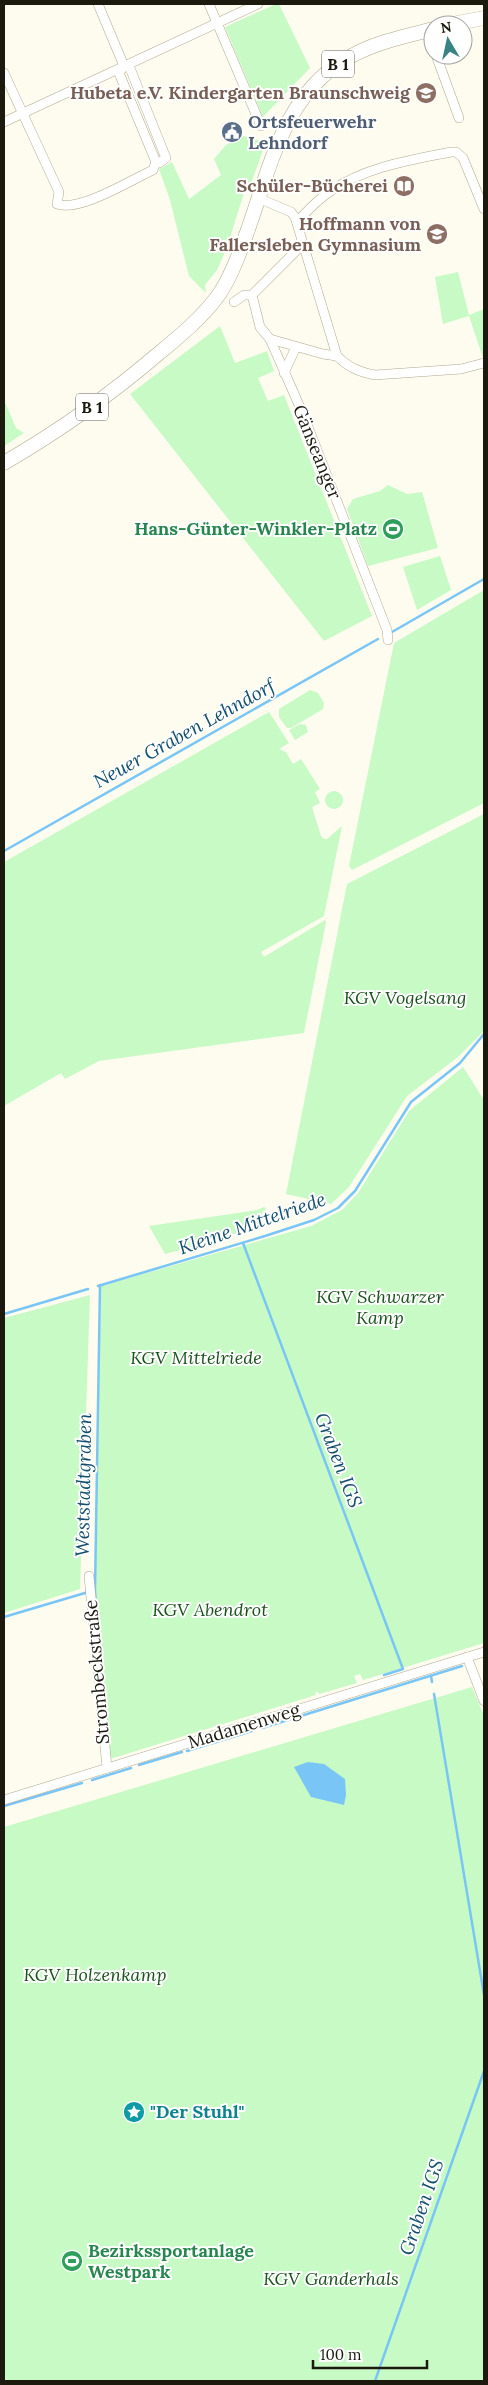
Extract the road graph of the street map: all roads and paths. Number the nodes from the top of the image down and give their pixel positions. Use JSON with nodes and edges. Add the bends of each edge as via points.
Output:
{"nodes":[{"id":1,"x":98,"y":4,"type":"edge"},
{"id":2,"x":209,"y":4,"type":"edge"},
{"id":3,"x":258,"y":4,"type":"edge"},
{"id":4,"x":217,"y":23,"type":"junction"},
{"id":5,"x":423,"y":31,"type":"edge"},
{"id":6,"x":440,"y":65,"type":"edge"},
{"id":7,"x":124,"y":66,"type":"junction"},
{"id":8,"x":4,"y":73,"type":"edge"},
{"id":9,"x":22,"y":113,"type":"junction"},
{"id":10,"x":459,"y":118,"type":"dead end"},
{"id":11,"x":4,"y":122,"type":"edge"},
{"id":12,"x":261,"y":126,"type":"dead end"},
{"id":13,"x":258,"y":198,"type":"junction"},
{"id":14,"x":484,"y":209,"type":"edge"},
{"id":15,"x":297,"y":222,"type":"junction"},
{"id":16,"x":302,"y":245,"type":"junction"},
{"id":17,"x":252,"y":295,"type":"junction"},
{"id":18,"x":234,"y":302,"type":"dead end"},
{"id":19,"x":270,"y":339,"type":"junction"},
{"id":20,"x":296,"y":347,"type":"junction"},
{"id":21,"x":337,"y":356,"type":"junction"},
{"id":22,"x":484,"y":363,"type":"edge"},
{"id":23,"x":284,"y":373,"type":"junction"},
{"id":24,"x":4,"y":463,"type":"edge"},
{"id":25,"x":388,"y":640,"type":"dead end"},
{"id":26,"x":89,"y":1576,"type":"dead end"},
{"id":27,"x":484,"y":1652,"type":"edge"},
{"id":28,"x":467,"y":1657,"type":"junction"},
{"id":29,"x":484,"y":1702,"type":"edge"},
{"id":30,"x":107,"y":1768,"type":"junction"},
{"id":31,"x":4,"y":1797,"type":"edge"}],
"edges":[{"from":1,"to":7,"type":"street"},
{"from":2,"to":4,"type":"street"},
{"from":3,"to":4,"type":"street"},
{"from":4,"to":7,"type":"street"},
{"from":4,"to":12,"type":"street"},
{"from":5,"to":13,"type":"main road","number":"B 1","via":[[356,53],[314,84],[299,101],[276,143]]},
{"from":6,"to":10,"type":"street"},
{"from":7,"to":9,"type":"street"},
{"from":7,"to":9,"type":"street","via":[[119,73],[156,162],[152,170],[82,203],[66,207],[57,204],[59,192]]},
{"from":8,"to":9,"type":"street"},
{"from":9,"to":11,"type":"street"},
{"from":13,"to":15,"type":"street","via":[[291,212]]},
{"from":13,"to":24,"type":"main road","number":"B 1","via":[[247,233],[220,292],[190,326],[92,408]]},
{"from":14,"to":15,"type":"street","via":[[459,154],[451,152],[358,176],[330,191]]},
{"from":15,"to":16,"type":"street"},
{"from":16,"to":17,"type":"street"},
{"from":16,"to":21,"type":"street"},
{"from":17,"to":18,"type":"street"},
{"from":17,"to":19,"type":"street","name":"Gänseanger","via":[[260,327]]},
{"from":19,"to":20,"type":"street"},
{"from":19,"to":23,"type":"street","name":"Gänseanger"},
{"from":20,"to":21,"type":"street"},
{"from":20,"to":23,"type":"street"},
{"from":21,"to":22,"type":"street","via":[[354,369],[375,375],[461,369]]},
{"from":23,"to":25,"type":"street","name":"Gänseanger","via":[[303,414]]},
{"from":26,"to":30,"type":"street","name":"Strombeckstraße"},
{"from":27,"to":28,"type":"street","name":"Madamenweg"},
{"from":28,"to":29,"type":"street"},
{"from":28,"to":30,"type":"street","name":"Madamenweg"},
{"from":30,"to":31,"type":"street","name":"Madamenweg"}]}
